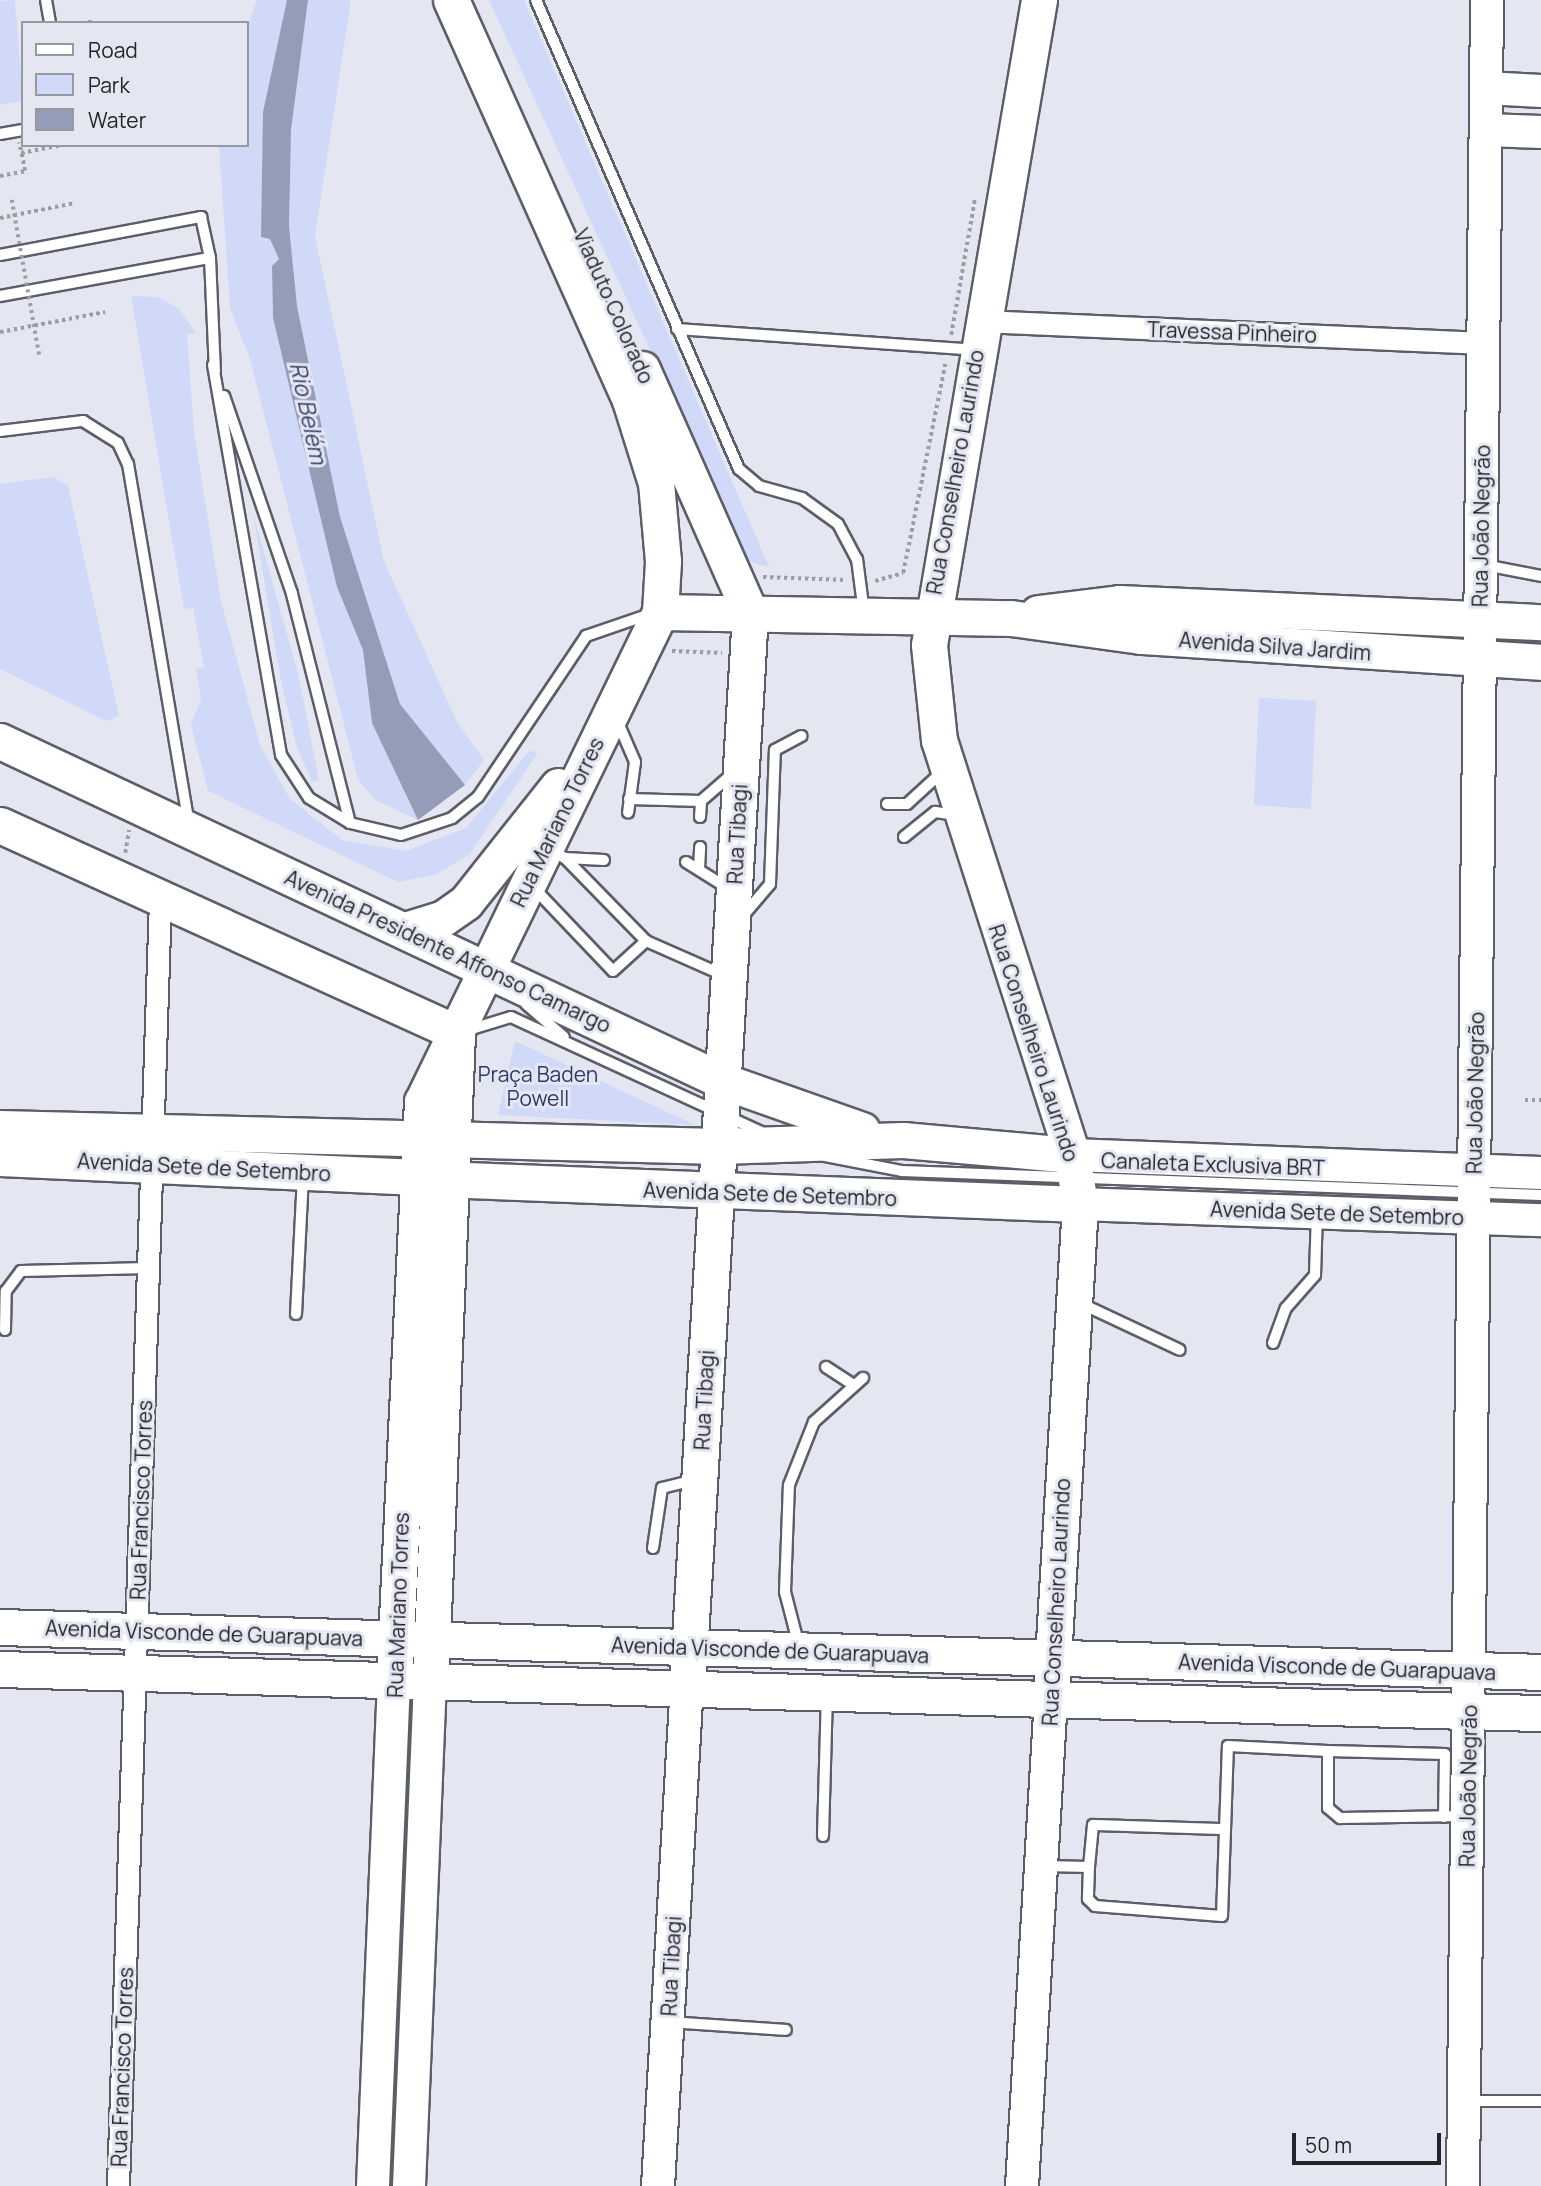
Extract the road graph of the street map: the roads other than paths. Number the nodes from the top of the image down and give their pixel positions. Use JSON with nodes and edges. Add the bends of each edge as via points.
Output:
{"nodes":[{"id":1,"x":46,"y":0,"type":"edge"},
{"id":2,"x":451,"y":0,"type":"edge"},
{"id":3,"x":476,"y":0,"type":"edge"},
{"id":4,"x":536,"y":0,"type":"edge"},
{"id":5,"x":1039,"y":0,"type":"edge"},
{"id":6,"x":1487,"y":0,"type":"edge"},
{"id":7,"x":50,"y":21,"type":"edge"},
{"id":8,"x":1486,"y":88,"type":"junction"},
{"id":9,"x":1541,"y":90,"type":"edge"},
{"id":10,"x":1486,"y":130,"type":"junction"},
{"id":11,"x":20,"y":131,"type":"edge"},
{"id":12,"x":1541,"y":132,"type":"edge"},
{"id":13,"x":0,"y":134,"type":"edge"},
{"id":14,"x":540,"y":169,"type":"junction"},
{"id":15,"x":0,"y":255,"type":"edge"},
{"id":16,"x":210,"y":258,"type":"junction"},
{"id":17,"x":0,"y":296,"type":"edge"},
{"id":18,"x":677,"y":329,"type":"junction"},
{"id":19,"x":978,"y":336,"type":"junction"},
{"id":20,"x":1484,"y":343,"type":"junction"},
{"id":21,"x":213,"y":365,"type":"junction"},
{"id":22,"x":0,"y":431,"type":"edge"},
{"id":23,"x":1481,"y":565,"type":"junction"},
{"id":24,"x":1541,"y":576,"type":"edge"},
{"id":25,"x":660,"y":612,"type":"junction"},
{"id":26,"x":750,"y":613,"type":"junction"},
{"id":27,"x":1363,"y":614,"type":"junction"},
{"id":28,"x":864,"y":615,"type":"junction"},
{"id":29,"x":931,"y":617,"type":"junction"},
{"id":30,"x":1011,"y":618,"type":"junction"},
{"id":31,"x":1480,"y":620,"type":"junction"},
{"id":32,"x":1541,"y":622,"type":"edge"},
{"id":33,"x":1361,"y":652,"type":"junction"},
{"id":34,"x":1480,"y":659,"type":"junction"},
{"id":35,"x":1541,"y":662,"type":"edge"},
{"id":36,"x":608,"y":718,"type":"junction"},
{"id":37,"x":801,"y":736,"type":"dead end"},
{"id":38,"x":0,"y":741,"type":"edge"},
{"id":39,"x":741,"y":766,"type":"junction"},
{"id":40,"x":946,"y":767,"type":"junction"},
{"id":41,"x":629,"y":799,"type":"junction"},
{"id":42,"x":701,"y":802,"type":"junction"},
{"id":43,"x":887,"y":804,"type":"dead end"},
{"id":44,"x":628,"y":813,"type":"dead end"},
{"id":45,"x":961,"y":815,"type":"junction"},
{"id":46,"x":700,"y":817,"type":"dead end"},
{"id":47,"x":350,"y":823,"type":"junction"},
{"id":48,"x":0,"y":825,"type":"edge"},
{"id":49,"x":190,"y":830,"type":"junction"},
{"id":50,"x":904,"y":837,"type":"dead end"},
{"id":51,"x":700,"y":847,"type":"dead end"},
{"id":52,"x":555,"y":853,"type":"junction"},
{"id":53,"x":604,"y":860,"type":"dead end"},
{"id":54,"x":686,"y":862,"type":"dead end"},
{"id":55,"x":699,"y":869,"type":"junction"},
{"id":56,"x":528,"y":881,"type":"junction"},
{"id":57,"x":734,"y":892,"type":"junction"},
{"id":58,"x":160,"y":898,"type":"junction"},
{"id":59,"x":732,"y":927,"type":"junction"},
{"id":60,"x":405,"y":930,"type":"junction"},
{"id":61,"x":646,"y":941,"type":"junction"},
{"id":62,"x":485,"y":968,"type":"junction"},
{"id":63,"x":729,"y":977,"type":"junction"},
{"id":64,"x":457,"y":1033,"type":"junction"},
{"id":65,"x":574,"y":1045,"type":"junction"},
{"id":66,"x":723,"y":1081,"type":"junction"},
{"id":67,"x":0,"y":1128,"type":"edge"},
{"id":68,"x":720,"y":1130,"type":"junction"},
{"id":69,"x":417,"y":1139,"type":"junction"},
{"id":70,"x":452,"y":1140,"type":"junction"},
{"id":71,"x":903,"y":1140,"type":"junction"},
{"id":72,"x":785,"y":1143,"type":"junction"},
{"id":73,"x":151,"y":1148,"type":"junction"},
{"id":74,"x":0,"y":1158,"type":"edge"},
{"id":75,"x":304,"y":1171,"type":"junction"},
{"id":76,"x":1541,"y":1173,"type":"edge"},
{"id":77,"x":416,"y":1177,"type":"junction"},
{"id":78,"x":1076,"y":1179,"type":"junction"},
{"id":79,"x":459,"y":1180,"type":"junction"},
{"id":80,"x":716,"y":1193,"type":"junction"},
{"id":81,"x":1474,"y":1193,"type":"junction"},
{"id":82,"x":1541,"y":1195,"type":"edge"},
{"id":83,"x":1317,"y":1212,"type":"junction"},
{"id":84,"x":1541,"y":1220,"type":"edge"},
{"id":85,"x":148,"y":1268,"type":"junction"},
{"id":86,"x":1074,"y":1301,"type":"junction"},
{"id":87,"x":296,"y":1314,"type":"dead end"},
{"id":88,"x":5,"y":1330,"type":"dead end"},
{"id":89,"x":1273,"y":1343,"type":"dead end"},
{"id":90,"x":1181,"y":1350,"type":"dead end"},
{"id":91,"x":826,"y":1367,"type":"dead end"},
{"id":92,"x":820,"y":1395,"type":"dead end"},
{"id":93,"x":833,"y":1403,"type":"junction"},
{"id":94,"x":700,"y":1479,"type":"junction"},
{"id":95,"x":653,"y":1548,"type":"dead end"},
{"id":96,"x":0,"y":1627,"type":"edge"},
{"id":97,"x":34,"y":1628,"type":"junction"},
{"id":98,"x":136,"y":1632,"type":"junction"},
{"id":99,"x":213,"y":1633,"type":"junction"},
{"id":100,"x":396,"y":1639,"type":"junction"},
{"id":101,"x":432,"y":1640,"type":"junction"},
{"id":102,"x":625,"y":1646,"type":"junction"},
{"id":103,"x":0,"y":1647,"type":"edge"},
{"id":104,"x":690,"y":1647,"type":"junction"},
{"id":105,"x":801,"y":1651,"type":"junction"},
{"id":106,"x":845,"y":1652,"type":"junction"},
{"id":107,"x":1053,"y":1658,"type":"junction"},
{"id":108,"x":1328,"y":1666,"type":"junction"},
{"id":109,"x":0,"y":1669,"type":"edge"},
{"id":110,"x":1469,"y":1670,"type":"junction"},
{"id":111,"x":1541,"y":1672,"type":"edge"},
{"id":112,"x":135,"y":1673,"type":"junction"},
{"id":113,"x":277,"y":1677,"type":"junction"},
{"id":114,"x":394,"y":1680,"type":"junction"},
{"id":115,"x":430,"y":1681,"type":"junction"},
{"id":116,"x":566,"y":1685,"type":"junction"},
{"id":117,"x":688,"y":1688,"type":"junction"},
{"id":118,"x":827,"y":1693,"type":"junction"},
{"id":119,"x":896,"y":1694,"type":"junction"},
{"id":120,"x":1051,"y":1699,"type":"junction"},
{"id":121,"x":1274,"y":1705,"type":"junction"},
{"id":122,"x":1469,"y":1711,"type":"junction"},
{"id":123,"x":1541,"y":1713,"type":"edge"},
{"id":124,"x":1328,"y":1751,"type":"junction"},
{"id":125,"x":1455,"y":1816,"type":"junction"},
{"id":126,"x":1223,"y":1829,"type":"junction"},
{"id":127,"x":823,"y":1836,"type":"dead end"},
{"id":128,"x":1041,"y":1866,"type":"junction"},
{"id":129,"x":1089,"y":1867,"type":"junction"},
{"id":130,"x":668,"y":2022,"type":"junction"},
{"id":131,"x":786,"y":2029,"type":"dead end"},
{"id":132,"x":414,"y":2066,"type":"junction"},
{"id":133,"x":1464,"y":2101,"type":"junction"},
{"id":134,"x":1541,"y":2101,"type":"edge"},
{"id":135,"x":376,"y":2119,"type":"junction"},
{"id":136,"x":118,"y":2186,"type":"edge"},
{"id":137,"x":373,"y":2186,"type":"edge"},
{"id":138,"x":409,"y":2186,"type":"edge"},
{"id":139,"x":658,"y":2186,"type":"edge"},
{"id":140,"x":1022,"y":2186,"type":"edge"},
{"id":141,"x":1463,"y":2186,"type":"edge"}],
"edges":[{"from":1,"to":7,"type":"lane"},
{"from":2,"to":14,"type":"main road","name":"Viaduto Colorado"},
{"from":3,"to":14,"type":"main road","name":"Viaduto Colorado"},
{"from":4,"to":18,"type":"lane"},
{"from":5,"to":19,"type":"main road","name":"Rua Conselheiro Laurindo"},
{"from":6,"to":8,"type":"main road","name":"Rua João Negrão"},
{"from":8,"to":9,"type":"main road"},
{"from":8,"to":10,"type":"main road","name":"Rua João Negrão"},
{"from":10,"to":12,"type":"main road"},
{"from":10,"to":20,"type":"main road","name":"Rua João Negrão"},
{"from":11,"to":13,"type":"lane"},
{"from":14,"to":25,"type":"main road","name":"Viaduto Colorado","via":[[642,431],[663,528]]},
{"from":14,"to":26,"type":"main road","name":"Viaduto Colorado"},
{"from":15,"to":16,"type":"lane","via":[[201,217]]},
{"from":16,"to":17,"type":"lane"},
{"from":16,"to":21,"type":"lane"},
{"from":18,"to":19,"type":"lane"},
{"from":18,"to":28,"type":"lane","via":[[738,469],[759,486],[802,498],[838,524],[857,559]]},
{"from":19,"to":20,"type":"street","name":"Travessa Pinheiro"},
{"from":19,"to":29,"type":"main road","name":"Rua Conselheiro Laurindo"},
{"from":20,"to":23,"type":"main road","name":"Rua João Negrão"},
{"from":21,"to":47,"type":"lane","via":[[292,594]]},
{"from":21,"to":47,"type":"lane","via":[[281,755],[309,798]]},
{"from":22,"to":49,"type":"lane","via":[[83,421],[118,443],[128,464]]},
{"from":23,"to":24,"type":"lane"},
{"from":23,"to":31,"type":"main road","name":"Rua João Negrão"},
{"from":25,"to":26,"type":"main road","name":"Avenida Silva Jardim"},
{"from":25,"to":36,"type":"main road","name":"Rua Mariano Torres"},
{"from":25,"to":47,"type":"lane","via":[[586,636],[478,797],[452,818],[401,835]]},
{"from":26,"to":28,"type":"main road","name":"Avenida Silva Jardim"},
{"from":26,"to":39,"type":"main road","name":"Rua Tibagi"},
{"from":27,"to":30,"type":"main road","name":"Avenida Silva Jardim","via":[[1119,603]]},
{"from":27,"to":31,"type":"main road","name":"Avenida Silva Jardim"},
{"from":27,"to":33,"type":"main road"},
{"from":28,"to":29,"type":"main road","name":"Avenida Silva Jardim"},
{"from":29,"to":30,"type":"main road","name":"Avenida Silva Jardim"},
{"from":29,"to":40,"type":"main road","name":"Rua Conselheiro Laurindo","via":[[933,709]]},
{"from":30,"to":33,"type":"main road","name":"Avenida Silva Jardim","via":[[1141,636]]},
{"from":31,"to":32,"type":"main road","name":"Avenida Silva Jardim"},
{"from":31,"to":34,"type":"main road","name":"Rua João Negrão"},
{"from":33,"to":34,"type":"main road","name":"Avenida Silva Jardim"},
{"from":34,"to":35,"type":"main road","name":"Avenida Silva Jardim"},
{"from":34,"to":81,"type":"main road","name":"Rua João Negrão"},
{"from":36,"to":41,"type":"lane","via":[[635,762]]},
{"from":36,"to":52,"type":"main road","name":"Rua Mariano Torres"},
{"from":36,"to":60,"type":"main road","via":[[466,902],[442,919]]},
{"from":37,"to":59,"type":"lane","via":[[775,751],[770,884]]},
{"from":38,"to":49,"type":"main road","name":"Avenida Presidente Affonso Camargo"},
{"from":39,"to":42,"type":"lane"},
{"from":39,"to":57,"type":"main road","name":"Rua Tibagi"},
{"from":40,"to":43,"type":"lane","via":[[907,804]]},
{"from":40,"to":45,"type":"main road","name":"Rua Conselheiro Laurindo"},
{"from":41,"to":42,"type":"lane"},
{"from":41,"to":44,"type":"lane"},
{"from":42,"to":46,"type":"lane"},
{"from":45,"to":50,"type":"lane","via":[[935,812]]},
{"from":45,"to":78,"type":"main road","name":"Rua Conselheiro Laurindo"},
{"from":48,"to":58,"type":"main road"},
{"from":49,"to":60,"type":"main road","name":"Avenida Presidente Affonso Camargo"},
{"from":51,"to":55,"type":"lane"},
{"from":52,"to":53,"type":"lane"},
{"from":52,"to":56,"type":"main road","name":"Rua Mariano Torres"},
{"from":52,"to":61,"type":"lane"},
{"from":54,"to":55,"type":"lane"},
{"from":55,"to":57,"type":"lane"},
{"from":56,"to":61,"type":"lane","via":[[613,971]]},
{"from":56,"to":62,"type":"main road","name":"Rua Mariano Torres"},
{"from":57,"to":59,"type":"main road","name":"Rua Tibagi"},
{"from":58,"to":64,"type":"main road"},
{"from":58,"to":73,"type":"street","name":"Rua Francisco Torres"},
{"from":59,"to":63,"type":"main road","name":"Rua Tibagi"},
{"from":60,"to":62,"type":"main road","name":"Avenida Presidente Affonso Camargo"},
{"from":61,"to":63,"type":"lane"},
{"from":62,"to":64,"type":"main road","name":"Rua Mariano Torres"},
{"from":62,"to":65,"type":"lane"},
{"from":62,"to":66,"type":"main road","name":"Avenida Presidente Affonso Camargo"},
{"from":63,"to":66,"type":"main road","name":"Rua Tibagi"},
{"from":64,"to":65,"type":"lane","via":[[511,1017]]},
{"from":64,"to":69,"type":"main road","name":"Rua Mariano Torres","via":[[430,1075]]},
{"from":64,"to":70,"type":"main road","name":"Rua Mariano Torres"},
{"from":65,"to":68,"type":"lane"},
{"from":66,"to":68,"type":"main road","name":"Rua Tibagi"},
{"from":66,"to":71,"type":"main road","name":"Avenida Presidente Affonso Camargo","via":[[798,1111]]},
{"from":67,"to":73,"type":"main road","name":"Avenida Sete de Setembro"},
{"from":68,"to":70,"type":"main road","name":"Avenida Sete de Setembro"},
{"from":68,"to":72,"type":"main road","name":"Avenida Sete de Setembro"},
{"from":68,"to":80,"type":"main road","name":"Rua Tibagi"},
{"from":69,"to":70,"type":"main road","name":"Avenida Sete de Setembro"},
{"from":69,"to":73,"type":"main road","name":"Avenida Sete de Setembro"},
{"from":69,"to":77,"type":"main road","name":"Rua Mariano Torres"},
{"from":70,"to":79,"type":"main road","name":"Rua Mariano Torres"},
{"from":71,"to":72,"type":"main road","name":"Avenida Sete de Setembro"},
{"from":71,"to":78,"type":"main road","name":"Avenida Sete de Setembro"},
{"from":72,"to":78,"type":"lane","name":"Canaleta Exclusiva BRT","via":[[902,1171]]},
{"from":73,"to":74,"type":"main road","name":"Avenida Sete de Setembro"},
{"from":73,"to":75,"type":"main road","name":"Avenida Sete de Setembro"},
{"from":73,"to":85,"type":"street","name":"Rua Francisco Torres"},
{"from":75,"to":77,"type":"main road","name":"Avenida Sete de Setembro"},
{"from":75,"to":87,"type":"lane"},
{"from":76,"to":81,"type":"main road","name":"Avenida Sete de Setembro"},
{"from":77,"to":79,"type":"main road","name":"Avenida Sete de Setembro"},
{"from":77,"to":100,"type":"main road","name":"Rua Mariano Torres"},
{"from":78,"to":80,"type":"main road","name":"Avenida Sete de Setembro"},
{"from":78,"to":81,"type":"main road","name":"Avenida Sete de Setembro"},
{"from":78,"to":83,"type":"main road","name":"Avenida Sete de Setembro"},
{"from":78,"to":86,"type":"main road","name":"Rua Conselheiro Laurindo"},
{"from":79,"to":80,"type":"main road","name":"Avenida Sete de Setembro"},
{"from":79,"to":101,"type":"main road","name":"Rua Mariano Torres"},
{"from":80,"to":94,"type":"main road","name":"Rua Tibagi"},
{"from":81,"to":82,"type":"lane"},
{"from":81,"to":83,"type":"main road","name":"Avenida Sete de Setembro"},
{"from":81,"to":84,"type":"main road","name":"Avenida Sete de Setembro"},
{"from":81,"to":110,"type":"main road","name":"Rua João Negrão"},
{"from":83,"to":89,"type":"lane","via":[[1315,1275],[1286,1308]]},
{"from":85,"to":88,"type":"lane","via":[[21,1271],[6,1291]]},
{"from":85,"to":98,"type":"street","name":"Rua Francisco Torres"},
{"from":86,"to":90,"type":"lane"},
{"from":86,"to":107,"type":"main road","name":"Rua Conselheiro Laurindo"},
{"from":91,"to":93,"type":"lane","via":[[859,1381]]},
{"from":92,"to":93,"type":"lane"},
{"from":93,"to":105,"type":"lane","via":[[803,1439],[789,1485],[785,1592]]},
{"from":94,"to":95,"type":"lane","via":[[662,1488]]},
{"from":94,"to":104,"type":"main road","name":"Rua Tibagi"},
{"from":96,"to":97,"type":"main road","name":"Avenida Visconde de Guarapuava"},
{"from":97,"to":98,"type":"main road","name":"Avenida Visconde de Guarapuava"},
{"from":97,"to":103,"type":"main road"},
{"from":98,"to":99,"type":"main road","name":"Avenida Visconde de Guarapuava"},
{"from":98,"to":112,"type":"street","name":"Rua Francisco Torres"},
{"from":99,"to":100,"type":"main road","name":"Avenida Visconde de Guarapuava"},
{"from":99,"to":113,"type":"main road"},
{"from":100,"to":101,"type":"main road","name":"Avenida Visconde de Guarapuava"},
{"from":100,"to":114,"type":"main road","name":"Rua Mariano Torres"},
{"from":101,"to":102,"type":"main road","name":"Avenida Visconde de Guarapuava"},
{"from":101,"to":115,"type":"main road","name":"Rua Mariano Torres"},
{"from":102,"to":104,"type":"main road","name":"Avenida Visconde de Guarapuava"},
{"from":102,"to":116,"type":"main road"},
{"from":104,"to":105,"type":"main road","name":"Avenida Visconde de Guarapuava"},
{"from":104,"to":117,"type":"main road","name":"Rua Tibagi"},
{"from":105,"to":106,"type":"main road","name":"Avenida Visconde de Guarapuava"},
{"from":106,"to":107,"type":"main road","name":"Avenida Visconde de Guarapuava"},
{"from":106,"to":119,"type":"main road"},
{"from":107,"to":108,"type":"main road","name":"Avenida Visconde de Guarapuava"},
{"from":107,"to":120,"type":"main road","name":"Rua Conselheiro Laurindo"},
{"from":108,"to":110,"type":"main road","name":"Avenida Visconde de Guarapuava"},
{"from":108,"to":121,"type":"main road"},
{"from":109,"to":112,"type":"main road","name":"Avenida Visconde de Guarapuava"},
{"from":110,"to":111,"type":"main road","name":"Avenida Visconde de Guarapuava"},
{"from":110,"to":122,"type":"main road","name":"Rua João Negrão"},
{"from":112,"to":113,"type":"main road","name":"Avenida Visconde de Guarapuava"},
{"from":112,"to":136,"type":"street","name":"Rua Francisco Torres"},
{"from":113,"to":114,"type":"main road","name":"Avenida Visconde de Guarapuava"},
{"from":114,"to":115,"type":"main road","name":"Avenida Visconde de Guarapuava"},
{"from":114,"to":135,"type":"main road","name":"Rua Mariano Torres"},
{"from":115,"to":116,"type":"main road","name":"Avenida Visconde de Guarapuava"},
{"from":115,"to":132,"type":"main road","name":"Rua Mariano Torres"},
{"from":116,"to":117,"type":"main road","name":"Avenida Visconde de Guarapuava"},
{"from":117,"to":118,"type":"main road","name":"Avenida Visconde de Guarapuava"},
{"from":117,"to":130,"type":"main road","name":"Rua Tibagi"},
{"from":118,"to":119,"type":"main road","name":"Avenida Visconde de Guarapuava"},
{"from":118,"to":127,"type":"lane"},
{"from":119,"to":120,"type":"main road","name":"Avenida Visconde de Guarapuava"},
{"from":120,"to":121,"type":"main road","name":"Avenida Visconde de Guarapuava"},
{"from":120,"to":128,"type":"main road","name":"Rua Conselheiro Laurindo"},
{"from":121,"to":122,"type":"main road","name":"Avenida Visconde de Guarapuava"},
{"from":122,"to":123,"type":"main road","name":"Avenida Visconde de Guarapuava"},
{"from":122,"to":125,"type":"main road","name":"Rua João Negrão"},
{"from":124,"to":125,"type":"lane","via":[[1445,1754]]},
{"from":124,"to":125,"type":"lane","via":[[1332,1815]]},
{"from":124,"to":126,"type":"lane","via":[[1225,1747]]},
{"from":125,"to":133,"type":"main road","name":"Rua João Negrão"},
{"from":126,"to":129,"type":"lane","via":[[1093,1825]]},
{"from":126,"to":129,"type":"lane","via":[[1219,1918],[1095,1906],[1088,1899]]},
{"from":128,"to":129,"type":"lane"},
{"from":128,"to":140,"type":"main road","name":"Rua Conselheiro Laurindo"},
{"from":130,"to":131,"type":"lane"},
{"from":130,"to":139,"type":"main road","name":"Rua Tibagi"},
{"from":132,"to":135,"type":"main road"},
{"from":132,"to":138,"type":"main road","name":"Rua Mariano Torres"},
{"from":133,"to":134,"type":"lane"},
{"from":133,"to":141,"type":"main road","name":"Rua João Negrão"},
{"from":135,"to":137,"type":"main road","name":"Rua Mariano Torres"}]}
